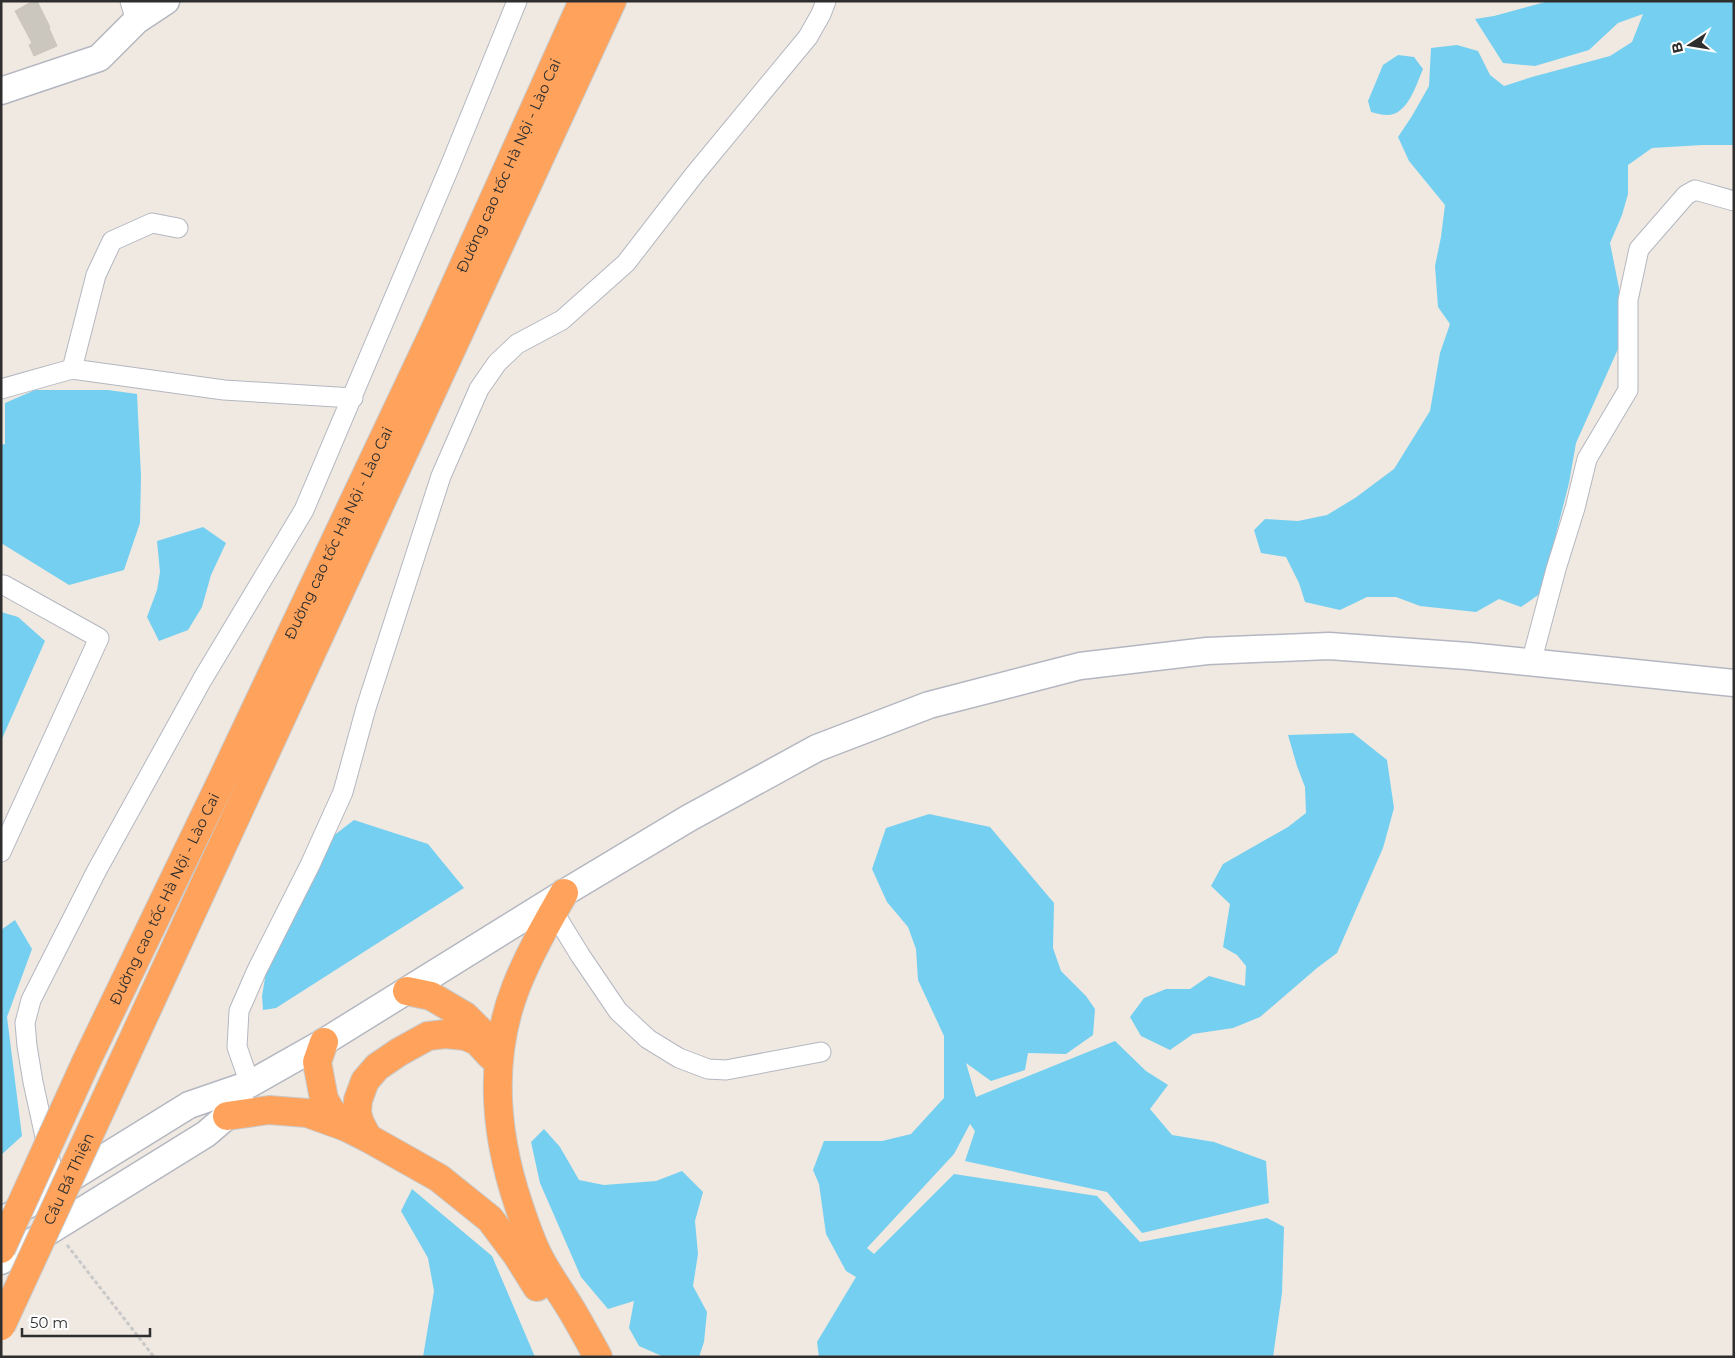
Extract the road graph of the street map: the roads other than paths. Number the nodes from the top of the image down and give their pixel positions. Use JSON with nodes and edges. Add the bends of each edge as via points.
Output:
{"nodes":[{"id":1,"x":166,"y":1,"type":"edge"},
{"id":2,"x":517,"y":1,"type":"edge"},
{"id":3,"x":584,"y":1,"type":"edge"},
{"id":4,"x":612,"y":1,"type":"edge"},
{"id":5,"x":826,"y":1,"type":"edge"},
{"id":6,"x":133,"y":11,"type":"edge"},
{"id":7,"x":1,"y":91,"type":"edge"},
{"id":8,"x":1734,"y":201,"type":"edge"},
{"id":9,"x":178,"y":228,"type":"dead end"},
{"id":10,"x":72,"y":369,"type":"junction"},
{"id":11,"x":1,"y":389,"type":"edge"},
{"id":12,"x":353,"y":398,"type":"junction"},
{"id":13,"x":1,"y":585,"type":"edge"},
{"id":14,"x":1531,"y":663,"type":"junction"},
{"id":15,"x":1734,"y":683,"type":"edge"},
{"id":16,"x":1,"y":852,"type":"edge"},
{"id":17,"x":559,"y":902,"type":"junction"},
{"id":18,"x":407,"y":991,"type":"junction"},
{"id":19,"x":137,"y":1031,"type":"joint"},
{"id":20,"x":324,"y":1042,"type":"junction"},
{"id":21,"x":821,"y":1052,"type":"dead end"},
{"id":22,"x":494,"y":1068,"type":"junction"},
{"id":23,"x":250,"y":1084,"type":"junction"},
{"id":24,"x":227,"y":1116,"type":"junction"},
{"id":25,"x":357,"y":1133,"type":"junction"},
{"id":26,"x":56,"y":1188,"type":"junction"},
{"id":27,"x":1,"y":1221,"type":"edge"},
{"id":28,"x":1,"y":1249,"type":"edge"},
{"id":29,"x":1,"y":1261,"type":"edge"},
{"id":30,"x":1,"y":1326,"type":"edge"},
{"id":31,"x":577,"y":1357,"type":"edge"},
{"id":32,"x":598,"y":1357,"type":"edge"}],
"edges":[{"from":1,"to":6,"type":"main road"},
{"from":2,"to":12,"type":"street"},
{"from":3,"to":28,"type":"highway","name":"Đường cao tốc Hà Nội - Lào Cai","bridge":true,"via":[[434,332],[86,1062]]},
{"from":4,"to":19,"type":"highway","name":"Đường cao tốc Hà Nội - Lào Cai"},
{"from":5,"to":23,"type":"street","via":[[808,37],[626,263],[562,320],[517,344],[497,363],[479,389],[441,476],[366,708],[343,792],[239,1011],[237,1047]]},
{"from":6,"to":7,"type":"main road","via":[[99,58]]},
{"from":8,"to":14,"type":"street","via":[[1695,190],[1686,195],[1639,249],[1628,300],[1628,390],[1587,460]]},
{"from":9,"to":10,"type":"street","via":[[152,223],[112,241],[96,275]]},
{"from":10,"to":11,"type":"street"},
{"from":10,"to":12,"type":"street","via":[[224,390]]},
{"from":12,"to":26,"type":"street","via":[[304,510],[202,680],[31,1000],[25,1023],[27,1046]]},
{"from":13,"to":16,"type":"street","via":[[99,638]]},
{"from":14,"to":15,"type":"main road"},
{"from":14,"to":17,"type":"main road","via":[[1329,646],[1207,652],[1080,666],[929,705],[817,748],[689,818]]},
{"from":17,"to":18,"type":"main road"},
{"from":17,"to":21,"type":"street","via":[[618,1011],[648,1039],[679,1058],[708,1069],[726,1070]]},
{"from":17,"to":22,"type":"highway","via":[[515,988]]},
{"from":18,"to":20,"type":"main road"},
{"from":18,"to":22,"type":"highway","via":[[431,996],[465,1016],[482,1033]]},
{"from":19,"to":30,"type":"highway","name":"Cầu Bá Thiện","bridge":true},
{"from":20,"to":23,"type":"main road"},
{"from":20,"to":25,"type":"highway","via":[[318,1062],[324,1099],[330,1110]]},
{"from":22,"to":25,"type":"highway","via":[[477,1041],[446,1034],[428,1036],[377,1067],[365,1082],[358,1100]]},
{"from":22,"to":32,"type":"highway","via":[[502,1139],[510,1178],[527,1230],[540,1259]]},
{"from":23,"to":24,"type":"main road"},
{"from":23,"to":26,"type":"main road","via":[[189,1105]]},
{"from":24,"to":25,"type":"highway","via":[[269,1110],[307,1113]]},
{"from":24,"to":29,"type":"main road","via":[[206,1134]]},
{"from":25,"to":31,"type":"highway","via":[[439,1178],[490,1219],[517,1256]]},
{"from":26,"to":27,"type":"main road"}]}
